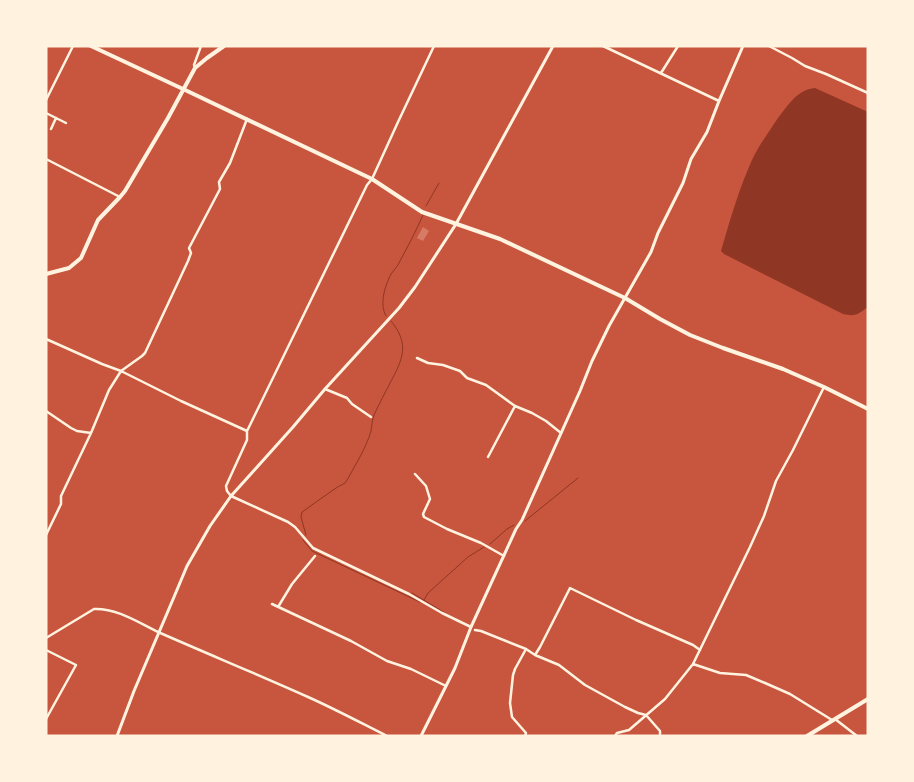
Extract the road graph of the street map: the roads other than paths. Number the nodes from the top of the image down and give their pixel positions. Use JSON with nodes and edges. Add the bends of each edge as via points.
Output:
{"nodes":[{"id":1,"x":73,"y":46,"type":"edge"},
{"id":2,"x":91,"y":46,"type":"edge"},
{"id":3,"x":201,"y":46,"type":"edge"},
{"id":4,"x":224,"y":46,"type":"edge"},
{"id":5,"x":553,"y":46,"type":"edge"},
{"id":6,"x":603,"y":46,"type":"edge"},
{"id":7,"x":678,"y":46,"type":"edge"},
{"id":8,"x":743,"y":46,"type":"edge"},
{"id":9,"x":770,"y":46,"type":"edge"},
{"id":10,"x":432,"y":47,"type":"edge"},
{"id":11,"x":195,"y":68,"type":"junction"},
{"id":12,"x":662,"y":74,"type":"junction"},
{"id":13,"x":183,"y":89,"type":"junction"},
{"id":14,"x":868,"y":94,"type":"edge"},
{"id":15,"x":46,"y":100,"type":"edge"},
{"id":16,"x":719,"y":101,"type":"junction"},
{"id":17,"x":46,"y":113,"type":"edge"},
{"id":18,"x":56,"y":118,"type":"junction"},
{"id":19,"x":246,"y":119,"type":"junction"},
{"id":20,"x":66,"y":123,"type":"dead end"},
{"id":21,"x":51,"y":129,"type":"dead end"},
{"id":22,"x":46,"y":159,"type":"edge"},
{"id":23,"x":372,"y":180,"type":"junction"},
{"id":24,"x":120,"y":197,"type":"junction"},
{"id":25,"x":456,"y":224,"type":"junction"},
{"id":26,"x":46,"y":274,"type":"edge"},
{"id":27,"x":625,"y":298,"type":"junction"},
{"id":28,"x":46,"y":339,"type":"edge"},
{"id":29,"x":417,"y":358,"type":"dead end"},
{"id":30,"x":121,"y":371,"type":"junction"},
{"id":31,"x":824,"y":387,"type":"junction"},
{"id":32,"x":325,"y":389,"type":"junction"},
{"id":33,"x":515,"y":406,"type":"junction"},
{"id":34,"x":868,"y":410,"type":"edge"},
{"id":35,"x":46,"y":411,"type":"edge"},
{"id":36,"x":371,"y":417,"type":"dead end"},
{"id":37,"x":248,"y":431,"type":"junction"},
{"id":38,"x":91,"y":433,"type":"junction"},
{"id":39,"x":561,"y":433,"type":"junction"},
{"id":40,"x":488,"y":457,"type":"dead end"},
{"id":41,"x":415,"y":474,"type":"dead end"},
{"id":42,"x":231,"y":496,"type":"junction"},
{"id":43,"x":46,"y":535,"type":"edge"},
{"id":44,"x":315,"y":556,"type":"dead end"},
{"id":45,"x":504,"y":556,"type":"junction"},
{"id":46,"x":272,"y":604,"type":"dead end"},
{"id":47,"x":278,"y":606,"type":"junction"},
{"id":48,"x":470,"y":627,"type":"junction"},
{"id":49,"x":475,"y":630,"type":"dead end"},
{"id":50,"x":159,"y":632,"type":"junction"},
{"id":51,"x":46,"y":638,"type":"edge"},
{"id":52,"x":46,"y":650,"type":"edge"},
{"id":53,"x":526,"y":650,"type":"junction"},
{"id":54,"x":700,"y":650,"type":"junction"},
{"id":55,"x":535,"y":655,"type":"junction"},
{"id":56,"x":693,"y":664,"type":"junction"},
{"id":57,"x":446,"y":686,"type":"junction"},
{"id":58,"x":868,"y":699,"type":"edge"},
{"id":59,"x":646,"y":715,"type":"junction"},
{"id":60,"x":46,"y":719,"type":"edge"},
{"id":61,"x":833,"y":719,"type":"junction"},
{"id":62,"x":117,"y":736,"type":"edge"},
{"id":63,"x":387,"y":736,"type":"edge"},
{"id":64,"x":421,"y":736,"type":"edge"},
{"id":65,"x":525,"y":736,"type":"edge"},
{"id":66,"x":615,"y":736,"type":"edge"},
{"id":67,"x":660,"y":736,"type":"edge"},
{"id":68,"x":807,"y":736,"type":"edge"},
{"id":69,"x":857,"y":736,"type":"edge"}],
"edges":[{"from":1,"to":15,"type":"street"},
{"from":2,"to":13,"type":"main road"},
{"from":3,"to":11,"type":"street"},
{"from":4,"to":11,"type":"main road"},
{"from":5,"to":25,"type":"main road"},
{"from":6,"to":12,"type":"street"},
{"from":7,"to":12,"type":"street"},
{"from":8,"to":16,"type":"main road"},
{"from":9,"to":14,"type":"street","via":[[805,66]]},
{"from":10,"to":23,"type":"street"},
{"from":11,"to":13,"type":"main road"},
{"from":12,"to":16,"type":"street"},
{"from":13,"to":19,"type":"main road"},
{"from":13,"to":24,"type":"main road"},
{"from":16,"to":27,"type":"main road","via":[[651,252]]},
{"from":17,"to":18,"type":"street"},
{"from":18,"to":20,"type":"street"},
{"from":18,"to":21,"type":"street"},
{"from":19,"to":23,"type":"main road"},
{"from":19,"to":30,"type":"street","via":[[230,163],[219,182],[220,189],[189,248],[188,261],[145,353]]},
{"from":22,"to":24,"type":"street"},
{"from":23,"to":25,"type":"main road","via":[[422,212]]},
{"from":23,"to":37,"type":"street"},
{"from":24,"to":26,"type":"main road","via":[[98,220],[81,258],[69,268]]},
{"from":25,"to":27,"type":"main road","via":[[500,239]]},
{"from":25,"to":32,"type":"main road","via":[[399,308]]},
{"from":27,"to":31,"type":"main road","via":[[690,335]]},
{"from":27,"to":39,"type":"main road","via":[[592,361]]},
{"from":28,"to":30,"type":"street"},
{"from":29,"to":33,"type":"street","via":[[460,371],[467,378],[495,390]]},
{"from":30,"to":37,"type":"street"},
{"from":30,"to":38,"type":"street","via":[[109,390]]},
{"from":31,"to":34,"type":"main road"},
{"from":31,"to":54,"type":"street","via":[[776,481],[764,516]]},
{"from":32,"to":36,"type":"street","via":[[347,398]]},
{"from":32,"to":42,"type":"main road"},
{"from":33,"to":39,"type":"street","via":[[546,421]]},
{"from":33,"to":40,"type":"street"},
{"from":35,"to":38,"type":"street","via":[[77,431]]},
{"from":37,"to":42,"type":"street","via":[[226,486]]},
{"from":38,"to":43,"type":"street"},
{"from":39,"to":45,"type":"main road"},
{"from":41,"to":45,"type":"street","via":[[426,486],[430,499],[424,517]]},
{"from":42,"to":48,"type":"street","via":[[288,522],[318,551],[414,596]]},
{"from":42,"to":50,"type":"main road","via":[[188,566]]},
{"from":44,"to":47,"type":"street"},
{"from":45,"to":48,"type":"main road"},
{"from":46,"to":47,"type":"street"},
{"from":47,"to":57,"type":"street","via":[[387,661]]},
{"from":48,"to":57,"type":"main road"},
{"from":49,"to":53,"type":"street"},
{"from":50,"to":51,"type":"street","via":[[112,611],[94,609]]},
{"from":50,"to":62,"type":"main road"},
{"from":50,"to":63,"type":"street","via":[[311,698]]},
{"from":52,"to":60,"type":"street","via":[[76,665]]},
{"from":53,"to":55,"type":"street"},
{"from":53,"to":65,"type":"street","via":[[515,668],[510,703],[512,717],[526,733]]},
{"from":54,"to":55,"type":"street","via":[[570,588]]},
{"from":54,"to":56,"type":"street"},
{"from":55,"to":59,"type":"street","via":[[559,665],[585,685],[625,707]]},
{"from":56,"to":59,"type":"street","via":[[665,699]]},
{"from":56,"to":61,"type":"street","via":[[720,673],[746,675],[790,694]]},
{"from":57,"to":64,"type":"main road"},
{"from":58,"to":61,"type":"main road"},
{"from":59,"to":66,"type":"street"},
{"from":59,"to":67,"type":"street","via":[[660,731]]},
{"from":61,"to":68,"type":"main road"},
{"from":61,"to":69,"type":"street"}]}
